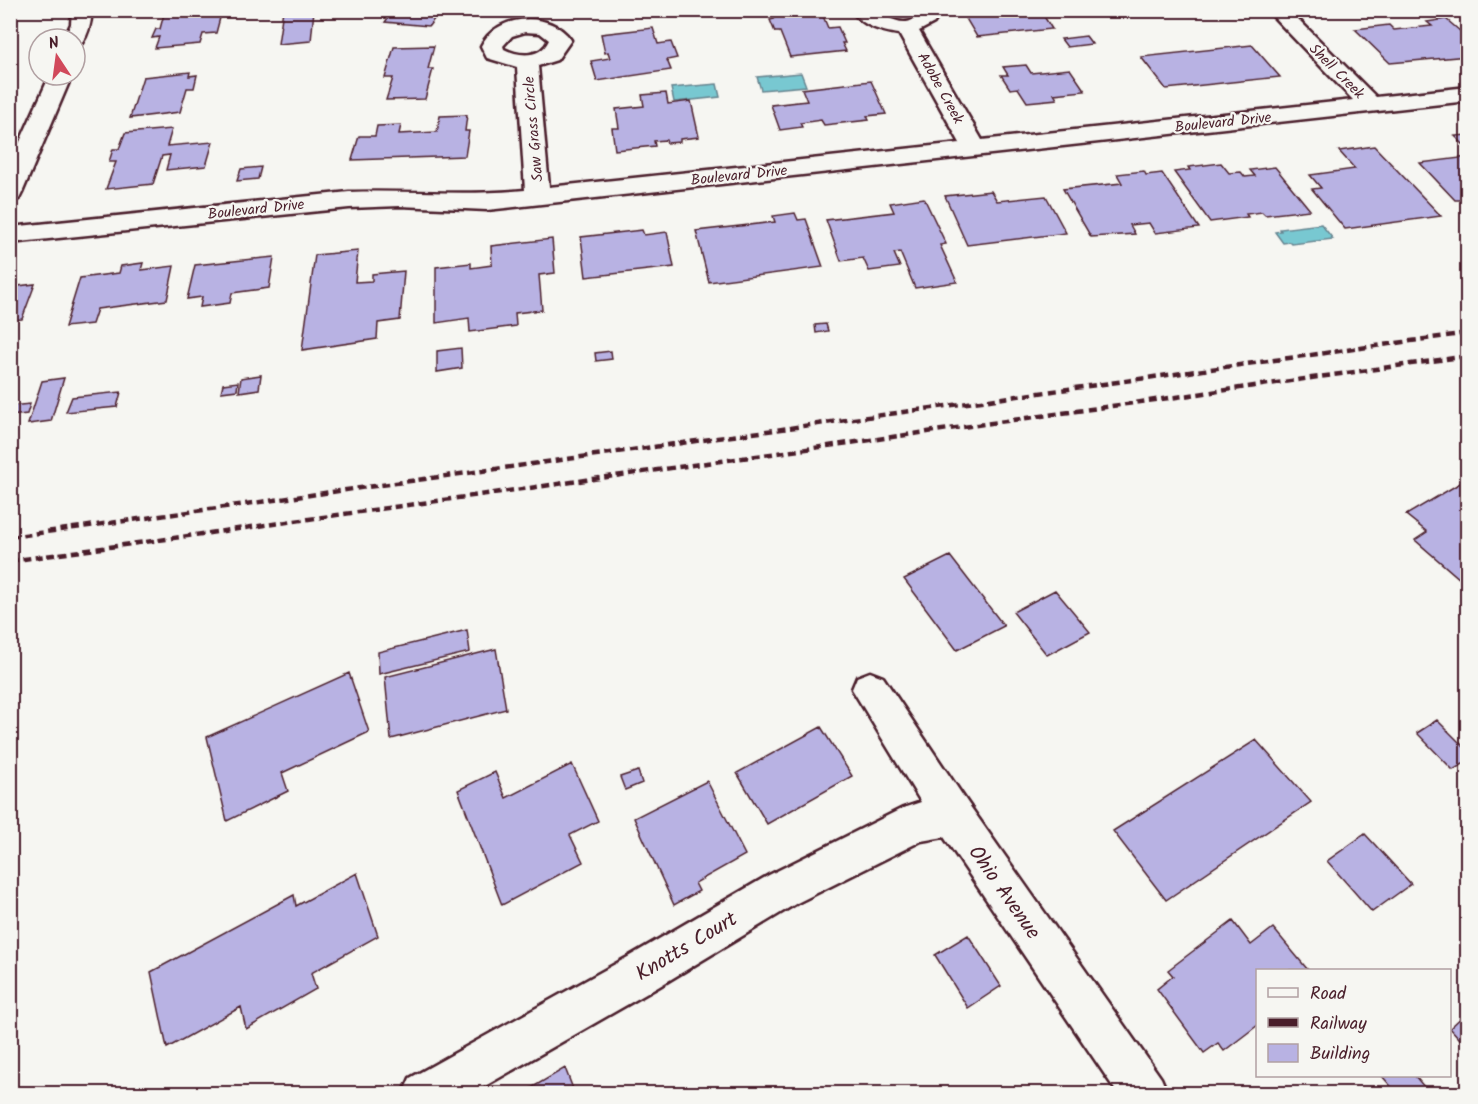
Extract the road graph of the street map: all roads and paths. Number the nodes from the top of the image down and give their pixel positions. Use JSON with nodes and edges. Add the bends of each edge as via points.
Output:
{"nodes":[{"id":1,"x":82,"y":10,"type":"edge"},
{"id":2,"x":861,"y":10,"type":"edge"},
{"id":3,"x":932,"y":10,"type":"edge"},
{"id":4,"x":1277,"y":10,"type":"edge"},
{"id":5,"x":80,"y":27,"type":"edge"},
{"id":6,"x":906,"y":27,"type":"junction"},
{"id":7,"x":527,"y":62,"type":"dead end"},
{"id":8,"x":56,"y":87,"type":"edge"},
{"id":9,"x":1467,"y":94,"type":"edge"},
{"id":10,"x":1371,"y":105,"type":"junction"},
{"id":11,"x":975,"y":149,"type":"junction"},
{"id":12,"x":10,"y":193,"type":"edge"},
{"id":13,"x":538,"y":196,"type":"junction"},
{"id":14,"x":10,"y":235,"type":"edge"},
{"id":15,"x":870,"y":689,"type":"dead end"},
{"id":16,"x":953,"y":816,"type":"junction"},
{"id":17,"x":426,"y":1094,"type":"edge"},
{"id":18,"x":1144,"y":1094,"type":"edge"}],
"edges":[{"from":1,"to":5,"type":"street"},
{"from":2,"to":6,"type":"street","via":[[878,25]]},
{"from":3,"to":6,"type":"street","name":"Adobe Creek","via":[[930,18],[921,24]]},
{"from":4,"to":10,"type":"street","name":"Shell Creek"},
{"from":6,"to":11,"type":"street","name":"Adobe Creek"},
{"from":7,"to":13,"type":"street","name":"Saw Grass Circle"},
{"from":8,"to":12,"type":"street"},
{"from":9,"to":10,"type":"street","name":"Boulevard Drive"},
{"from":10,"to":11,"type":"street","name":"Boulevard Drive"},
{"from":11,"to":13,"type":"street","name":"Boulevard Drive"},
{"from":13,"to":14,"type":"street","name":"Boulevard Drive","via":[[487,202],[349,200]]},
{"from":15,"to":16,"type":"street","name":"Ohio Avenue"},
{"from":16,"to":17,"type":"street","name":"Knotts Court","via":[[917,822],[783,889]]},
{"from":16,"to":18,"type":"street","name":"Ohio Avenue"}]}
